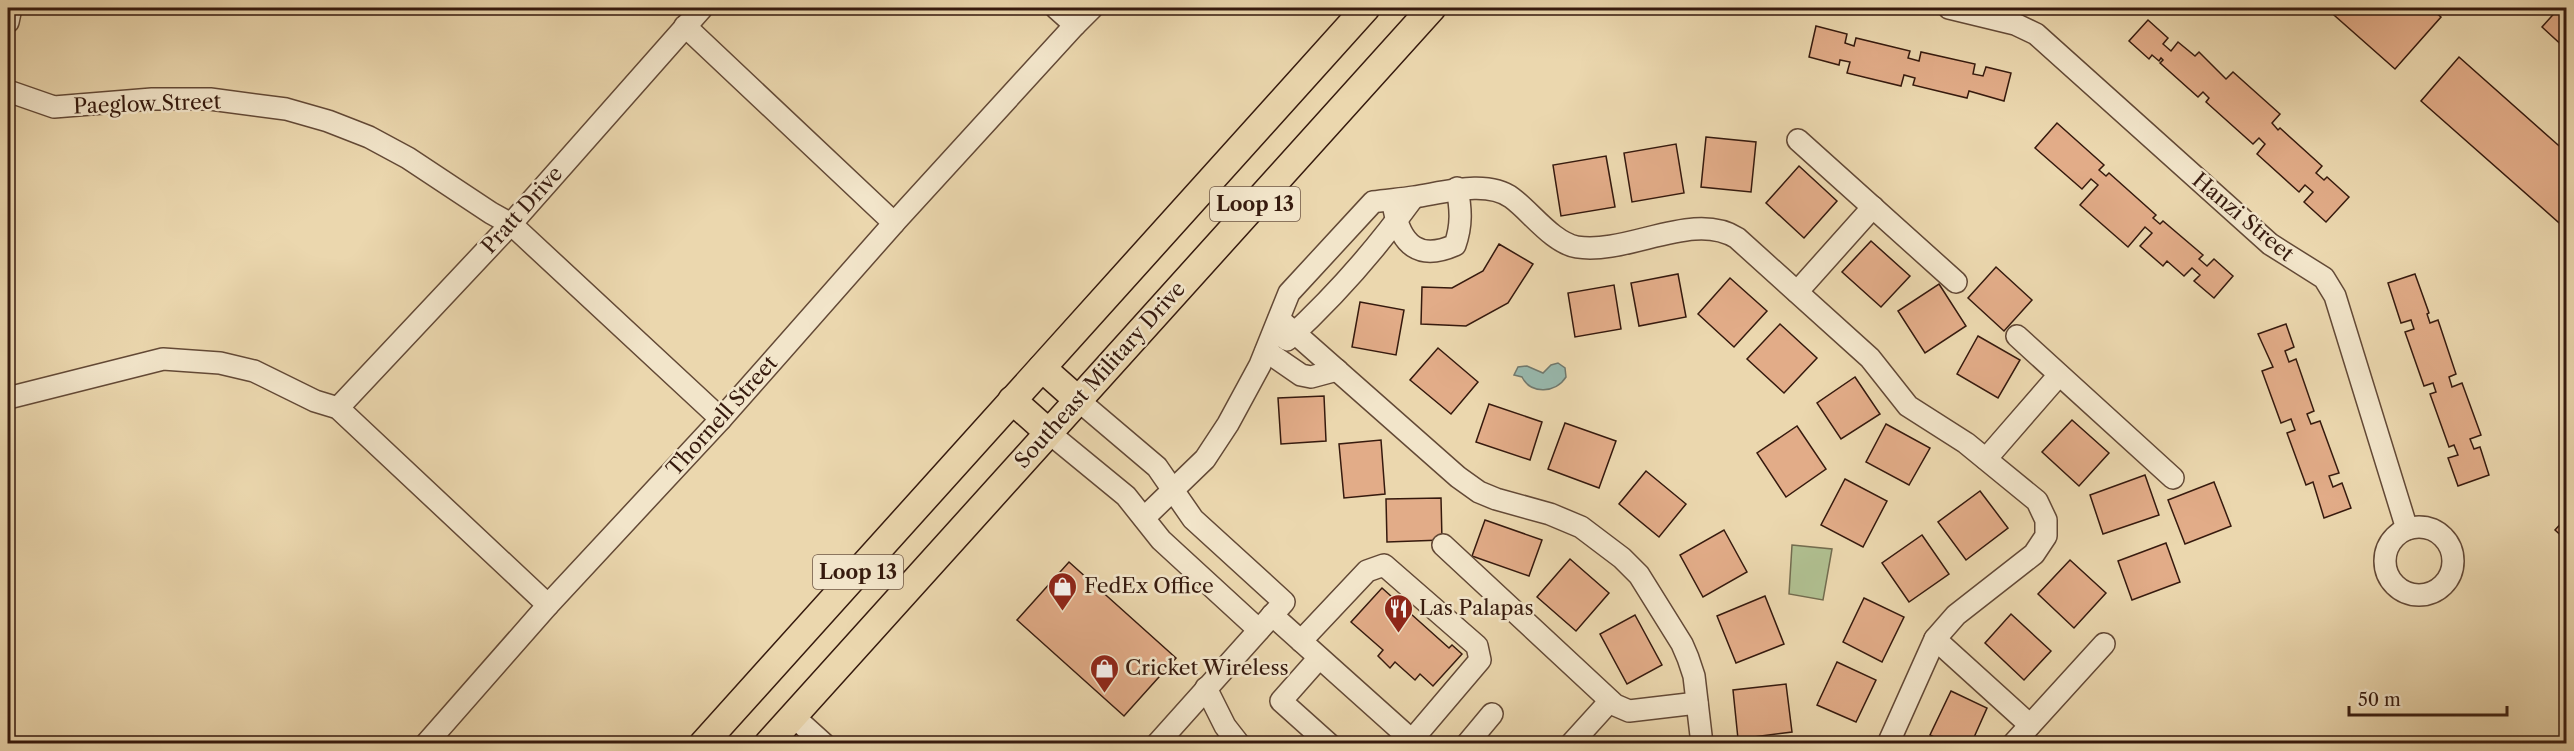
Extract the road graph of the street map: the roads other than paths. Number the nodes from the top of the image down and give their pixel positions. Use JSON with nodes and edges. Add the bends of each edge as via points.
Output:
{"nodes":[{"id":1,"x":11,"y":8,"type":"edge"},
{"id":2,"x":702,"y":8,"type":"edge"},
{"id":3,"x":1056,"y":8,"type":"edge"},
{"id":4,"x":1092,"y":8,"type":"edge"},
{"id":5,"x":1366,"y":8,"type":"edge"},
{"id":6,"x":1432,"y":8,"type":"edge"},
{"id":7,"x":1949,"y":8,"type":"edge"},
{"id":8,"x":8,"y":22,"type":"edge"},
{"id":9,"x":1075,"y":25,"type":"junction"},
{"id":10,"x":685,"y":26,"type":"junction"},
{"id":11,"x":8,"y":91,"type":"edge"},
{"id":12,"x":1798,"y":140,"type":"dead end"},
{"id":13,"x":1458,"y":189,"type":"junction"},
{"id":14,"x":1413,"y":198,"type":"junction"},
{"id":15,"x":1392,"y":200,"type":"junction"},
{"id":16,"x":1873,"y":207,"type":"junction"},
{"id":17,"x":1396,"y":221,"type":"junction"},
{"id":18,"x":894,"y":223,"type":"junction"},
{"id":19,"x":511,"y":224,"type":"junction"},
{"id":20,"x":1956,"y":282,"type":"dead end"},
{"id":21,"x":1797,"y":292,"type":"junction"},
{"id":22,"x":1279,"y":319,"type":"junction"},
{"id":23,"x":1296,"y":332,"type":"junction"},
{"id":24,"x":2017,"y":336,"type":"dead end"},
{"id":25,"x":1265,"y":357,"type":"junction"},
{"id":26,"x":1042,"y":368,"type":"junction"},
{"id":27,"x":1337,"y":370,"type":"junction"},
{"id":28,"x":2059,"y":375,"type":"junction"},
{"id":29,"x":8,"y":398,"type":"edge"},
{"id":30,"x":1012,"y":400,"type":"junction"},
{"id":31,"x":1078,"y":400,"type":"junction"},
{"id":32,"x":338,"y":408,"type":"junction"},
{"id":33,"x":721,"y":419,"type":"junction"},
{"id":34,"x":1048,"y":432,"type":"junction"},
{"id":35,"x":1986,"y":459,"type":"junction"},
{"id":36,"x":2173,"y":477,"type":"dead end"},
{"id":37,"x":1172,"y":489,"type":"junction"},
{"id":38,"x":1144,"y":518,"type":"junction"},
{"id":39,"x":2407,"y":529,"type":"dead end"},
{"id":40,"x":1443,"y":545,"type":"dead end"},
{"id":41,"x":548,"y":605,"type":"junction"},
{"id":42,"x":1266,"y":623,"type":"junction"},
{"id":43,"x":1935,"y":639,"type":"junction"},
{"id":44,"x":1301,"y":641,"type":"junction"},
{"id":45,"x":2104,"y":644,"type":"dead end"},
{"id":46,"x":1318,"y":658,"type":"junction"},
{"id":47,"x":1206,"y":688,"type":"junction"},
{"id":48,"x":1610,"y":701,"type":"junction"},
{"id":49,"x":1697,"y":702,"type":"junction"},
{"id":50,"x":1492,"y":714,"type":"dead end"},
{"id":51,"x":793,"y":716,"type":"junction"},
{"id":52,"x":2030,"y":725,"type":"junction"},
{"id":53,"x":1414,"y":742,"type":"edge"},
{"id":54,"x":426,"y":744,"type":"edge"},
{"id":55,"x":703,"y":744,"type":"edge"},
{"id":56,"x":768,"y":744,"type":"edge"},
{"id":57,"x":824,"y":744,"type":"edge"},
{"id":58,"x":1157,"y":744,"type":"edge"},
{"id":59,"x":1239,"y":744,"type":"edge"},
{"id":60,"x":1329,"y":744,"type":"edge"},
{"id":61,"x":1467,"y":744,"type":"edge"},
{"id":62,"x":1570,"y":744,"type":"edge"},
{"id":63,"x":1702,"y":744,"type":"edge"},
{"id":64,"x":1888,"y":744,"type":"edge"},
{"id":65,"x":2013,"y":744,"type":"edge"}],
"edges":[{"from":1,"to":8,"type":"street"},
{"from":2,"to":10,"type":"street","name":"Pratt Drive"},
{"from":3,"to":9,"type":"street"},
{"from":4,"to":9,"type":"street","name":"Thornell Street"},
{"from":5,"to":26,"type":"main road","number":"Loop 13"},
{"from":6,"to":31,"type":"main road","name":"Southeast Military Drive","number":"Loop 13"},
{"from":7,"to":39,"type":"street","name":"Hanzi Street","via":[[2015,24],[2036,34],[2270,244],[2324,278],[2335,296]]},
{"from":9,"to":18,"type":"street","name":"Thornell Street"},
{"from":10,"to":18,"type":"street"},
{"from":10,"to":19,"type":"street","name":"Pratt Drive"},
{"from":11,"to":19,"type":"street","name":"Paeglow Street","via":[[54,107],[210,99],[286,109],[369,137]]},
{"from":12,"to":16,"type":"street"},
{"from":13,"to":14,"type":"street"},
{"from":13,"to":17,"type":"street","via":[[1461,229],[1455,245],[1438,253],[1422,252],[1405,240]]},
{"from":13,"to":21,"type":"street","via":[[1490,190],[1510,196],[1557,237],[1576,247],[1608,247],[1705,227],[1726,231]]},
{"from":14,"to":15,"type":"street"},
{"from":14,"to":17,"type":"street"},
{"from":15,"to":17,"type":"street"},
{"from":15,"to":22,"type":"street","via":[[1373,202],[1289,293]]},
{"from":16,"to":20,"type":"street"},
{"from":16,"to":21,"type":"street"},
{"from":17,"to":23,"type":"street"},
{"from":18,"to":33,"type":"street","name":"Thornell Street"},
{"from":19,"to":32,"type":"street","name":"Pratt Drive"},
{"from":19,"to":33,"type":"street","name":"Paeglow Street"},
{"from":21,"to":35,"type":"street","via":[[1870,358],[1908,406]]},
{"from":22,"to":23,"type":"street"},
{"from":22,"to":25,"type":"street"},
{"from":23,"to":25,"type":"street"},
{"from":23,"to":27,"type":"street"},
{"from":24,"to":28,"type":"street"},
{"from":25,"to":27,"type":"street","via":[[1311,377]]},
{"from":25,"to":37,"type":"street","via":[[1205,459]]},
{"from":26,"to":30,"type":"main road","number":"Loop 13"},
{"from":26,"to":31,"type":"main road"},
{"from":27,"to":49,"type":"street","via":[[1479,492],[1581,527],[1623,558],[1639,575],[1682,644],[1694,676]]},
{"from":28,"to":35,"type":"street"},
{"from":28,"to":36,"type":"street"},
{"from":29,"to":32,"type":"street","via":[[163,359],[220,363],[254,371]]},
{"from":30,"to":34,"type":"main road"},
{"from":30,"to":55,"type":"main road","number":"Loop 13"},
{"from":31,"to":34,"type":"main road","name":"Southeast Military Drive","number":"Loop 13"},
{"from":31,"to":37,"type":"street","via":[[1157,467]]},
{"from":32,"to":41,"type":"street"},
{"from":33,"to":41,"type":"street","name":"Thornell Street"},
{"from":34,"to":38,"type":"street","via":[[1126,496]]},
{"from":34,"to":51,"type":"main road","name":"Southeast Military Drive","number":"Loop 13"},
{"from":35,"to":43,"type":"street","via":[[2037,501],[2046,520],[2046,536],[2034,554],[1956,615]]},
{"from":37,"to":38,"type":"street"},
{"from":37,"to":42,"type":"street","via":[[1193,519],[1284,602]]},
{"from":38,"to":42,"type":"street","via":[[1161,540]]},
{"from":40,"to":48,"type":"street"},
{"from":41,"to":54,"type":"street","name":"Thornell Street"},
{"from":42,"to":44,"type":"street"},
{"from":42,"to":47,"type":"street"},
{"from":43,"to":52,"type":"street"},
{"from":43,"to":64,"type":"street"},
{"from":44,"to":46,"type":"street"},
{"from":44,"to":53,"type":"street","via":[[1367,571],[1384,565],[1477,646],[1480,660]]},
{"from":45,"to":52,"type":"street"},
{"from":46,"to":53,"type":"street"},
{"from":46,"to":60,"type":"street","via":[[1281,701]]},
{"from":47,"to":58,"type":"street"},
{"from":47,"to":59,"type":"street"},
{"from":48,"to":49,"type":"street","via":[[1629,711]]},
{"from":48,"to":62,"type":"street"},
{"from":49,"to":63,"type":"street"},
{"from":50,"to":61,"type":"street"},
{"from":51,"to":56,"type":"main road","name":"Southeast Military Drive","number":"Loop 13"},
{"from":51,"to":57,"type":"street"},
{"from":52,"to":65,"type":"street"}]}
